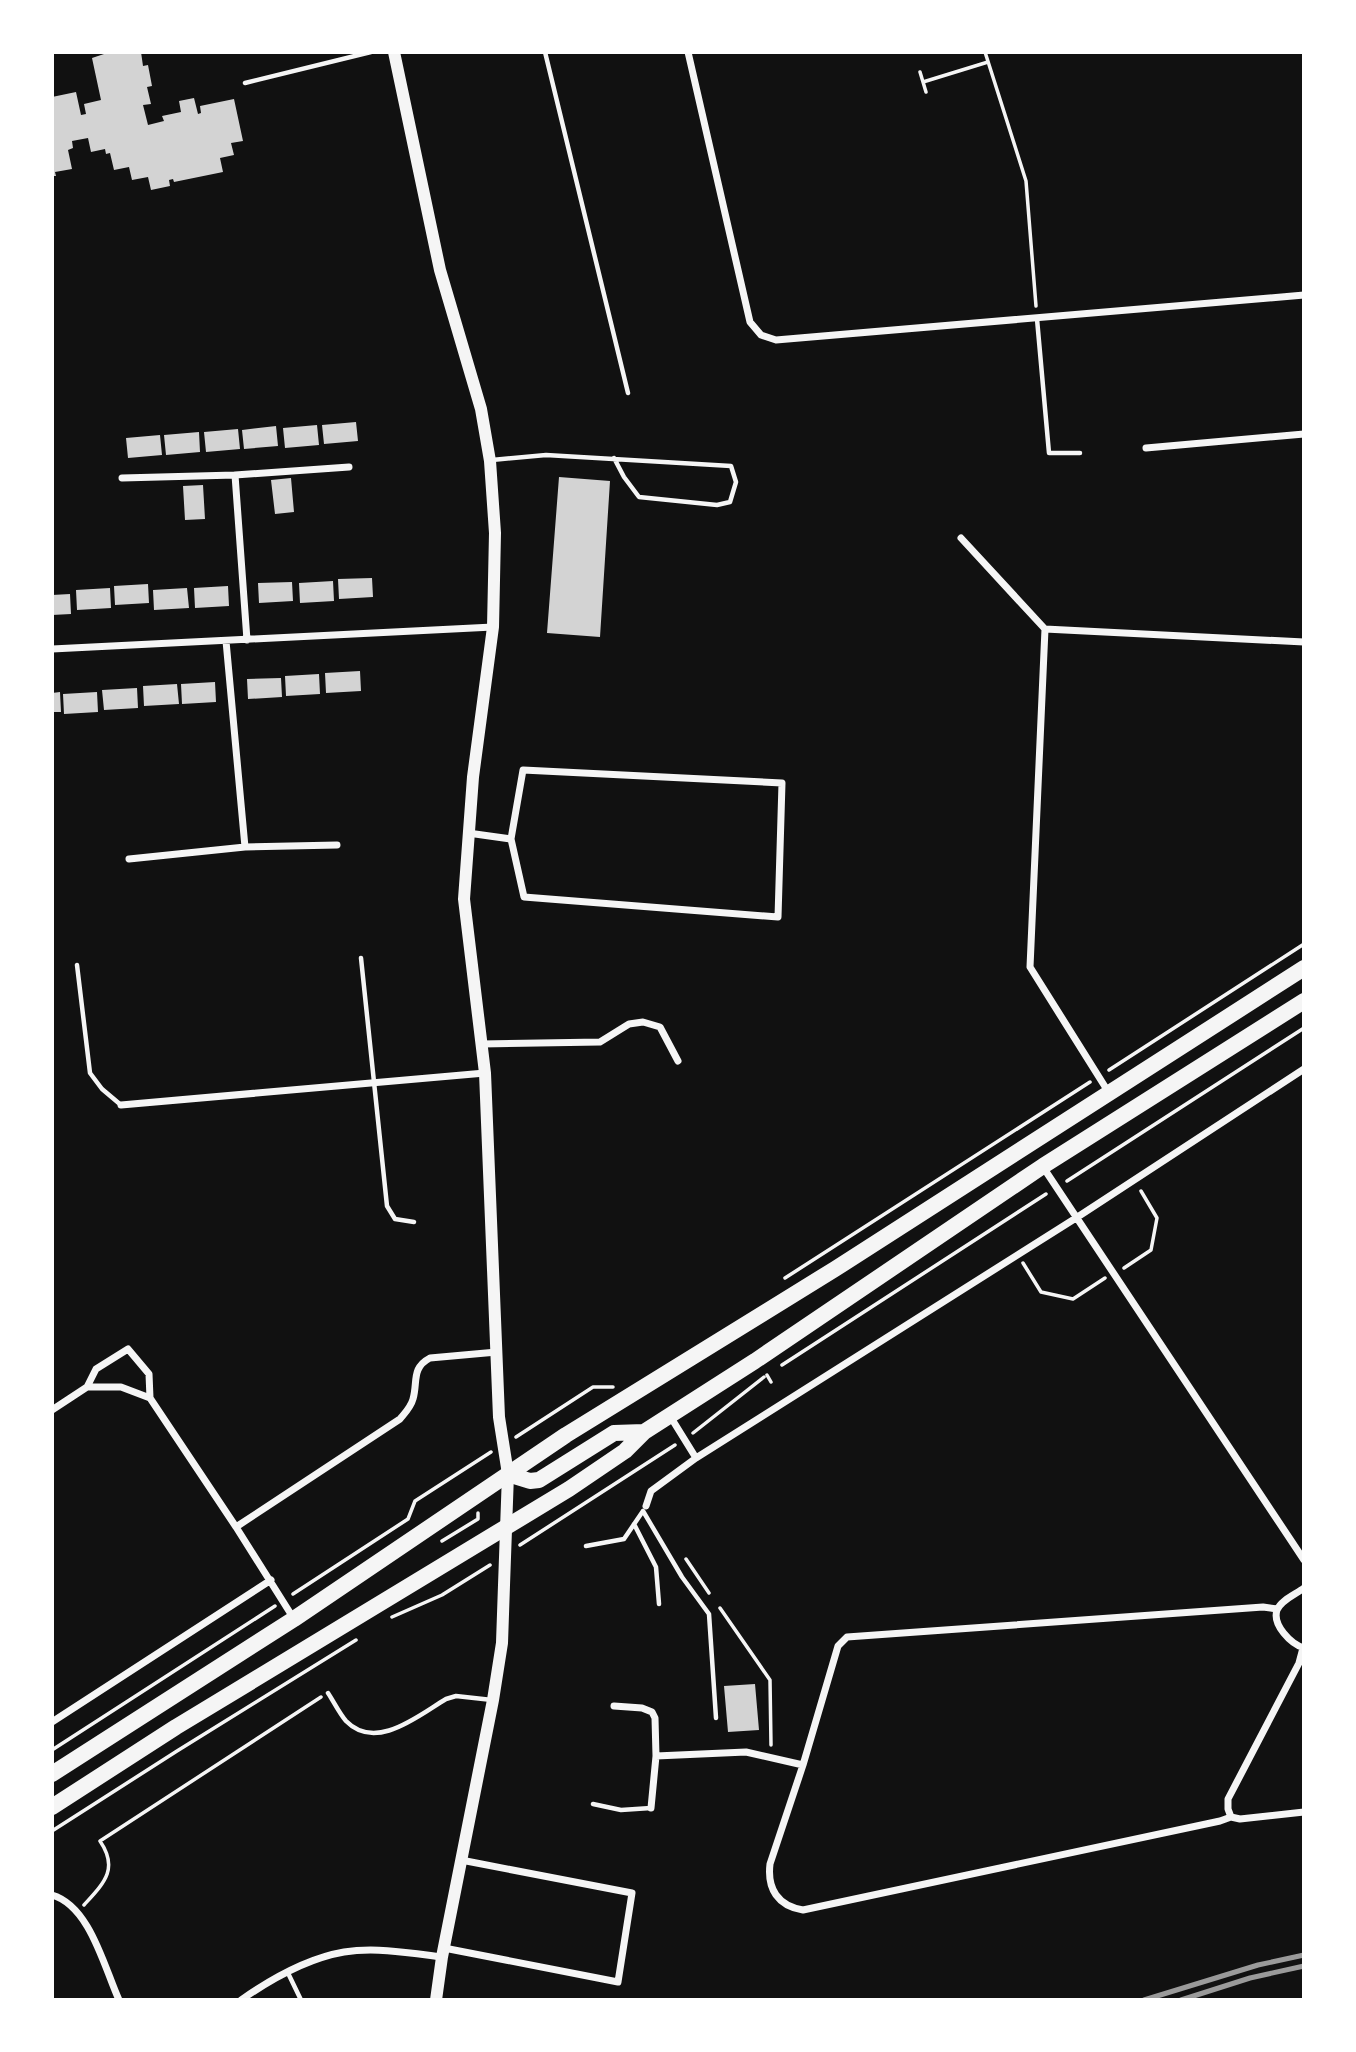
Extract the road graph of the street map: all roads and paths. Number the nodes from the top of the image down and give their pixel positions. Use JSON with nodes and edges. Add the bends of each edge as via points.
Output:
{"nodes":[{"id":1,"x":371,"y":52,"type":"edge"},
{"id":2,"x":394,"y":52,"type":"edge"},
{"id":3,"x":545,"y":52,"type":"edge"},
{"id":4,"x":688,"y":52,"type":"edge"},
{"id":5,"x":985,"y":52,"type":"edge"},
{"id":6,"x":989,"y":62,"type":"junction"},
{"id":7,"x":920,"y":72,"type":"dead end"},
{"id":8,"x":923,"y":82,"type":"junction"},
{"id":9,"x":245,"y":83,"type":"dead end"},
{"id":10,"x":926,"y":92,"type":"dead end"},
{"id":11,"x":1304,"y":295,"type":"edge"},
{"id":12,"x":1037,"y":319,"type":"junction"},
{"id":13,"x":628,"y":393,"type":"dead end"},
{"id":14,"x":1304,"y":434,"type":"edge"},
{"id":15,"x":1146,"y":449,"type":"dead end"},
{"id":16,"x":1080,"y":453,"type":"dead end"},
{"id":17,"x":614,"y":458,"type":"junction"},
{"id":18,"x":490,"y":461,"type":"junction"},
{"id":19,"x":349,"y":467,"type":"dead end"},
{"id":20,"x":234,"y":475,"type":"junction"},
{"id":21,"x":122,"y":478,"type":"dead end"},
{"id":22,"x":961,"y":538,"type":"dead end"},
{"id":23,"x":493,"y":627,"type":"junction"},
{"id":24,"x":1045,"y":629,"type":"junction"},
{"id":25,"x":247,"y":640,"type":"junction"},
{"id":26,"x":226,"y":641,"type":"junction"},
{"id":27,"x":1304,"y":642,"type":"edge"},
{"id":28,"x":52,"y":649,"type":"edge"},
{"id":29,"x":467,"y":832,"type":"junction"},
{"id":30,"x":511,"y":839,"type":"junction"},
{"id":31,"x":337,"y":845,"type":"dead end"},
{"id":32,"x":245,"y":847,"type":"junction"},
{"id":33,"x":129,"y":859,"type":"dead end"},
{"id":34,"x":1304,"y":944,"type":"edge"},
{"id":35,"x":361,"y":958,"type":"dead end"},
{"id":36,"x":77,"y":965,"type":"dead end"},
{"id":37,"x":1304,"y":968,"type":"edge"},
{"id":38,"x":1304,"y":1001,"type":"edge"},
{"id":39,"x":1304,"y":1027,"type":"edge"},
{"id":40,"x":481,"y":1044,"type":"junction"},
{"id":41,"x":678,"y":1061,"type":"dead end"},
{"id":42,"x":1114,"y":1066,"type":"dead end"},
{"id":43,"x":1304,"y":1069,"type":"edge"},
{"id":44,"x":485,"y":1073,"type":"junction"},
{"id":45,"x":373,"y":1083,"type":"junction"},
{"id":46,"x":1081,"y":1088,"type":"dead end"},
{"id":47,"x":1109,"y":1093,"type":"junction"},
{"id":48,"x":121,"y":1105,"type":"joint"},
{"id":49,"x":1043,"y":1166,"type":"junction"},
{"id":50,"x":1069,"y":1179,"type":"dead end"},
{"id":51,"x":1134,"y":1180,"type":"junction"},
{"id":52,"x":1043,"y":1196,"type":"dead end"},
{"id":53,"x":1076,"y":1218,"type":"junction"},
{"id":54,"x":414,"y":1222,"type":"dead end"},
{"id":55,"x":1018,"y":1255,"type":"junction"},
{"id":56,"x":1113,"y":1274,"type":"junction"},
{"id":57,"x":782,"y":1280,"type":"dead end"},
{"id":58,"x":497,"y":1352,"type":"junction"},
{"id":59,"x":778,"y":1368,"type":"dead end"},
{"id":60,"x":771,"y":1382,"type":"dead end"},
{"id":61,"x":87,"y":1387,"type":"junction"},
{"id":62,"x":593,"y":1387,"type":"dead end"},
{"id":63,"x":150,"y":1398,"type":"junction"},
{"id":64,"x":52,"y":1410,"type":"edge"},
{"id":65,"x":670,"y":1416,"type":"junction"},
{"id":66,"x":644,"y":1432,"type":"junction"},
{"id":67,"x":522,"y":1433,"type":"dead end"},
{"id":68,"x":685,"y":1439,"type":"junction"},
{"id":69,"x":488,"y":1454,"type":"dead end"},
{"id":70,"x":696,"y":1458,"type":"junction"},
{"id":71,"x":508,"y":1474,"type":"junction"},
{"id":72,"x":644,"y":1509,"type":"junction"},
{"id":73,"x":478,"y":1511,"type":"dead end"},
{"id":74,"x":634,"y":1524,"type":"junction"},
{"id":75,"x":236,"y":1527,"type":"junction"},
{"id":76,"x":506,"y":1527,"type":"junction"},
{"id":77,"x":437,"y":1544,"type":"dead end"},
{"id":78,"x":586,"y":1546,"type":"dead end"},
{"id":79,"x":516,"y":1548,"type":"dead end"},
{"id":80,"x":683,"y":1554,"type":"dead end"},
{"id":81,"x":1304,"y":1560,"type":"edge"},
{"id":82,"x":486,"y":1567,"type":"dead end"},
{"id":83,"x":271,"y":1580,"type":"junction"},
{"id":84,"x":435,"y":1585,"type":"dead end"},
{"id":85,"x":1304,"y":1588,"type":"edge"},
{"id":86,"x":299,"y":1590,"type":"dead end"},
{"id":87,"x":442,"y":1595,"type":"junction"},
{"id":88,"x":659,"y":1604,"type":"dead end"},
{"id":89,"x":1277,"y":1609,"type":"junction"},
{"id":90,"x":265,"y":1612,"type":"dead end"},
{"id":91,"x":294,"y":1619,"type":"junction"},
{"id":92,"x":382,"y":1624,"type":"dead end"},
{"id":93,"x":359,"y":1638,"type":"dead end"},
{"id":94,"x":1303,"y":1648,"type":"edge"},
{"id":95,"x":328,"y":1693,"type":"joint"},
{"id":96,"x":493,"y":1700,"type":"junction"},
{"id":97,"x":614,"y":1706,"type":"dead end"},
{"id":98,"x":716,"y":1718,"type":"dead end"},
{"id":99,"x":52,"y":1721,"type":"edge"},
{"id":100,"x":52,"y":1750,"type":"edge"},
{"id":101,"x":656,"y":1756,"type":"junction"},
{"id":102,"x":772,"y":1758,"type":"junction"},
{"id":103,"x":803,"y":1765,"type":"junction"},
{"id":104,"x":52,"y":1774,"type":"edge"},
{"id":105,"x":593,"y":1804,"type":"dead end"},
{"id":106,"x":52,"y":1807,"type":"edge"},
{"id":107,"x":651,"y":1808,"type":"joint"},
{"id":108,"x":1304,"y":1812,"type":"edge"},
{"id":109,"x":1231,"y":1817,"type":"junction"},
{"id":110,"x":52,"y":1831,"type":"edge"},
{"id":111,"x":461,"y":1860,"type":"junction"},
{"id":112,"x":52,"y":1895,"type":"edge"},
{"id":113,"x":78,"y":1911,"type":"junction"},
{"id":114,"x":443,"y":1952,"type":"junction"},
{"id":115,"x":288,"y":1973,"type":"junction"},
{"id":116,"x":119,"y":2000,"type":"edge"},
{"id":117,"x":242,"y":2000,"type":"edge"},
{"id":118,"x":301,"y":2000,"type":"edge"},
{"id":119,"x":436,"y":2000,"type":"edge"}],
"edges":[{"from":1,"to":9,"type":"lane"},
{"from":2,"to":18,"type":"street","via":[[440,271],[481,409]]},
{"from":3,"to":13,"type":"lane"},
{"from":4,"to":12,"type":"street","via":[[750,322],[761,335],[776,340]]},
{"from":5,"to":6,"type":"path"},
{"from":6,"to":8,"type":"path"},
{"from":6,"to":12,"type":"path","via":[[1026,181]]},
{"from":7,"to":8,"type":"path"},
{"from":8,"to":10,"type":"path"},
{"from":11,"to":12,"type":"street"},
{"from":12,"to":16,"type":"lane","via":[[1049,453]]},
{"from":14,"to":15,"type":"street"},
{"from":17,"to":17,"type":"lane","via":[[731,466],[736,482],[730,502],[717,505],[639,497]]},
{"from":17,"to":18,"type":"lane","via":[[546,455]]},
{"from":18,"to":23,"type":"street","via":[[495,533]]},
{"from":19,"to":20,"type":"street"},
{"from":20,"to":21,"type":"street"},
{"from":20,"to":25,"type":"street"},
{"from":22,"to":24,"type":"street"},
{"from":23,"to":25,"type":"street"},
{"from":23,"to":29,"type":"street"},
{"from":24,"to":27,"type":"street"},
{"from":24,"to":47,"type":"street","via":[[1030,967]]},
{"from":25,"to":26,"type":"street"},
{"from":26,"to":28,"type":"street"},
{"from":26,"to":32,"type":"street"},
{"from":29,"to":30,"type":"street"},
{"from":29,"to":40,"type":"street","via":[[464,899]]},
{"from":30,"to":30,"type":"street","via":[[523,770],[782,783],[778,917],[524,897]]},
{"from":31,"to":32,"type":"street"},
{"from":32,"to":33,"type":"street"},
{"from":34,"to":42,"type":"path"},
{"from":35,"to":45,"type":"lane"},
{"from":36,"to":48,"type":"lane","via":[[90,1073]]},
{"from":37,"to":47,"type":"highway"},
{"from":38,"to":49,"type":"highway"},
{"from":39,"to":50,"type":"path"},
{"from":40,"to":41,"type":"street","via":[[600,1042],[629,1024],[643,1022],[660,1027]]},
{"from":40,"to":44,"type":"street"},
{"from":43,"to":51,"type":"street"},
{"from":44,"to":45,"type":"street"},
{"from":44,"to":58,"type":"street"},
{"from":45,"to":48,"type":"street"},
{"from":45,"to":54,"type":"lane","via":[[387,1206],[395,1219]]},
{"from":46,"to":57,"type":"path"},
{"from":47,"to":71,"type":"highway"},
{"from":49,"to":53,"type":"street"},
{"from":49,"to":65,"type":"highway"},
{"from":51,"to":53,"type":"street"},
{"from":51,"to":56,"type":"path","via":[[1157,1218],[1151,1250]]},
{"from":52,"to":59,"type":"path"},
{"from":53,"to":55,"type":"street"},
{"from":53,"to":56,"type":"street"},
{"from":55,"to":56,"type":"path","via":[[1041,1292],[1073,1299]]},
{"from":55,"to":70,"type":"street"},
{"from":56,"to":81,"type":"street"},
{"from":58,"to":71,"type":"street","via":[[499,1417]]},
{"from":58,"to":75,"type":"street","via":[[422,1362],[413,1400],[400,1419]]},
{"from":60,"to":68,"type":"path","via":[[767,1375]]},
{"from":61,"to":63,"type":"street","via":[[121,1387]]},
{"from":61,"to":63,"type":"street","via":[[96,1369],[128,1349],[149,1374]]},
{"from":61,"to":64,"type":"street"},
{"from":62,"to":67,"type":"path"},
{"from":63,"to":75,"type":"street"},
{"from":65,"to":66,"type":"highway"},
{"from":65,"to":68,"type":"street"},
{"from":66,"to":71,"type":"highway","via":[[614,1433],[539,1480]]},
{"from":66,"to":76,"type":"highway","via":[[625,1451]]},
{"from":68,"to":70,"type":"street"},
{"from":68,"to":79,"type":"path"},
{"from":69,"to":86,"type":"path","via":[[415,1501],[408,1519]]},
{"from":70,"to":72,"type":"street","via":[[651,1491]]},
{"from":71,"to":76,"type":"street"},
{"from":71,"to":91,"type":"highway"},
{"from":72,"to":74,"type":"lane"},
{"from":72,"to":98,"type":"lane","via":[[709,1614]]},
{"from":73,"to":77,"type":"path","via":[[478,1519]]},
{"from":74,"to":78,"type":"lane","via":[[624,1539]]},
{"from":74,"to":88,"type":"lane","via":[[656,1567]]},
{"from":75,"to":83,"type":"street"},
{"from":76,"to":96,"type":"street","via":[[502,1643]]},
{"from":76,"to":106,"type":"highway"},
{"from":80,"to":102,"type":"path","via":[[770,1680]]},
{"from":82,"to":87,"type":"path"},
{"from":83,"to":91,"type":"street"},
{"from":83,"to":99,"type":"street"},
{"from":84,"to":87,"type":"path"},
{"from":85,"to":89,"type":"street"},
{"from":87,"to":92,"type":"path"},
{"from":89,"to":94,"type":"street","via":[[1277,1621],[1292,1643]]},
{"from":89,"to":103,"type":"street","via":[[1263,1606],[847,1637],[838,1646]]},
{"from":90,"to":100,"type":"path"},
{"from":91,"to":104,"type":"highway"},
{"from":93,"to":110,"type":"path"},
{"from":94,"to":109,"type":"street","via":[[1228,1799]]},
{"from":95,"to":96,"type":"lane","via":[[347,1722],[377,1734],[456,1696]]},
{"from":95,"to":113,"type":"path","via":[[100,1841],[109,1853],[110,1870]]},
{"from":96,"to":111,"type":"street"},
{"from":97,"to":101,"type":"street","via":[[652,1712]]},
{"from":101,"to":102,"type":"street","via":[[746,1752]]},
{"from":101,"to":107,"type":"street"},
{"from":102,"to":103,"type":"street"},
{"from":103,"to":109,"type":"street","via":[[770,1864],[775,1895],[793,1908],[815,1908]]},
{"from":105,"to":107,"type":"lane","via":[[621,1810]]},
{"from":108,"to":109,"type":"street"},
{"from":111,"to":114,"type":"street"},
{"from":111,"to":114,"type":"street","via":[[632,1894],[618,1982]]},
{"from":112,"to":113,"type":"street"},
{"from":113,"to":116,"type":"street"},
{"from":114,"to":115,"type":"street","via":[[345,1952]]},
{"from":114,"to":119,"type":"street"},
{"from":115,"to":117,"type":"street"},
{"from":115,"to":118,"type":"lane"}]}
